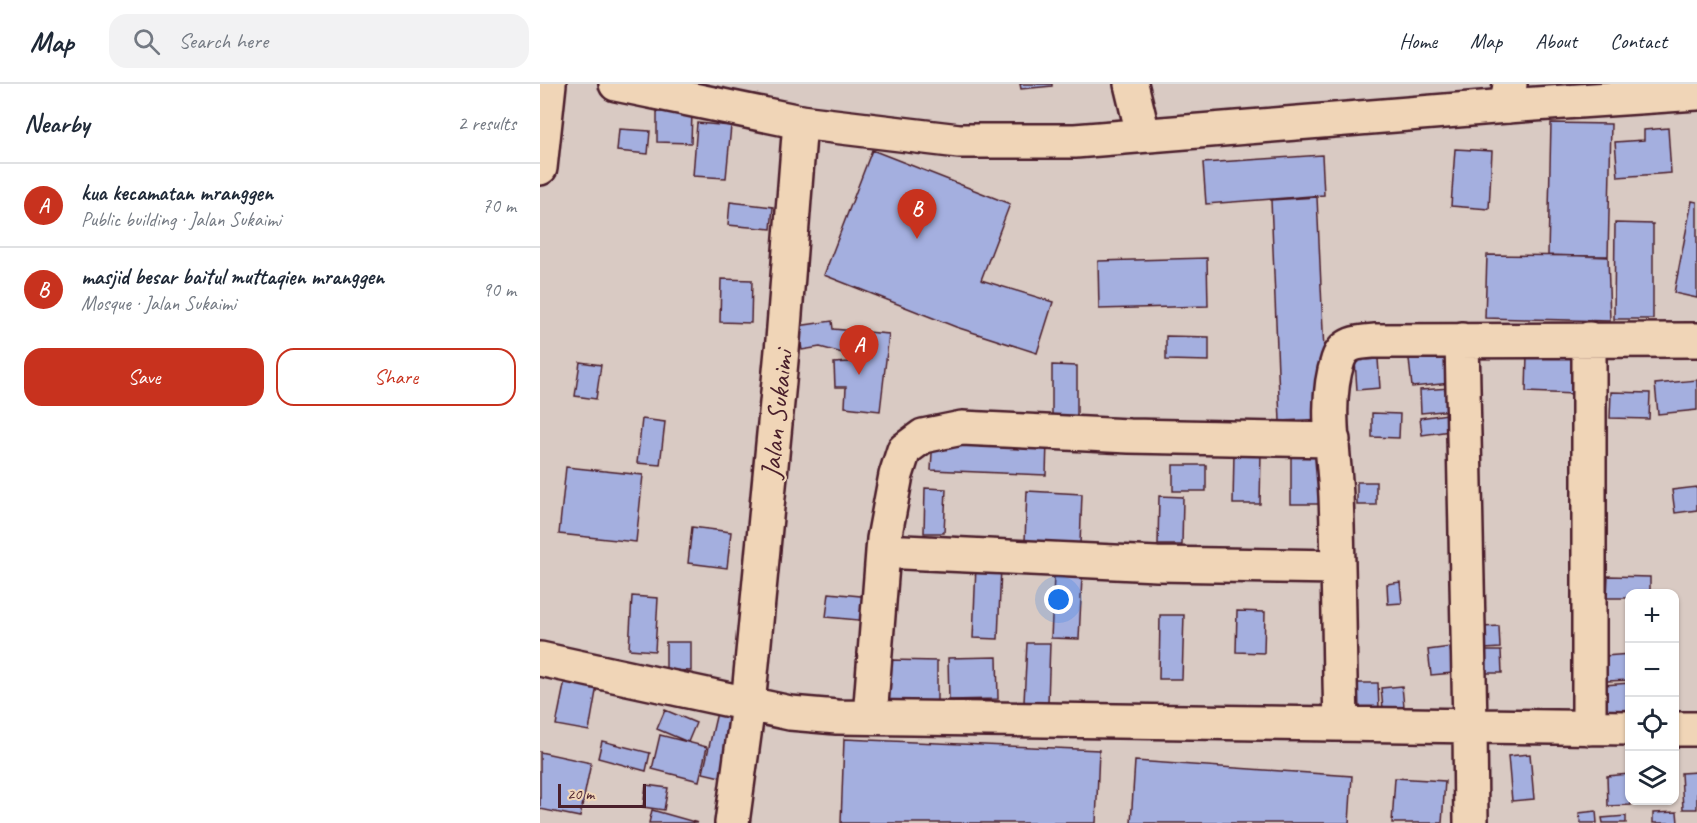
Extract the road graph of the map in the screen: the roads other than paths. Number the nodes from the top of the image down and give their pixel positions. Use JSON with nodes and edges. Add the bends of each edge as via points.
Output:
{"nodes":[{"id":1,"x":549,"y":84,"type":"edge"},
{"id":2,"x":616,"y":84,"type":"edge"},
{"id":3,"x":1131,"y":84,"type":"edge"},
{"id":4,"x":1697,"y":93,"type":"edge"},
{"id":5,"x":1508,"y":95,"type":"edge"},
{"id":6,"x":801,"y":122,"type":"junction"},
{"id":7,"x":1143,"y":134,"type":"junction"},
{"id":8,"x":540,"y":168,"type":"edge"},
{"id":9,"x":1589,"y":339,"type":"junction"},
{"id":10,"x":1462,"y":340,"type":"junction"},
{"id":11,"x":1697,"y":340,"type":"edge"},
{"id":12,"x":1333,"y":440,"type":"junction"},
{"id":13,"x":883,"y":551,"type":"junction"},
{"id":14,"x":1338,"y":567,"type":"junction"},
{"id":15,"x":540,"y":659,"type":"edge"},
{"id":16,"x":748,"y":705,"type":"junction"},
{"id":17,"x":870,"y":717,"type":"junction"},
{"id":18,"x":1341,"y":724,"type":"junction"},
{"id":19,"x":1470,"y":726,"type":"junction"},
{"id":20,"x":1589,"y":728,"type":"junction"},
{"id":21,"x":1625,"y":728,"type":"edge"},
{"id":22,"x":1679,"y":729,"type":"edge"},
{"id":23,"x":1697,"y":729,"type":"edge"},
{"id":24,"x":732,"y":823,"type":"edge"},
{"id":25,"x":1471,"y":823,"type":"edge"}],
"edges":[{"from":1,"to":8,"type":"street"},
{"from":2,"to":6,"type":"street"},
{"from":3,"to":7,"type":"street"},
{"from":4,"to":5,"type":"street"},
{"from":5,"to":7,"type":"street"},
{"from":6,"to":7,"type":"street","via":[[958,141],[1076,141]]},
{"from":6,"to":16,"type":"street","name":"Jalan Sukaimi"},
{"from":9,"to":10,"type":"street"},
{"from":9,"to":11,"type":"street"},
{"from":9,"to":20,"type":"street"},
{"from":10,"to":12,"type":"street","via":[[1355,342],[1344,349],[1334,378]]},
{"from":10,"to":19,"type":"street"},
{"from":12,"to":13,"type":"street","via":[[962,428],[924,436],[903,450]]},
{"from":12,"to":14,"type":"street"},
{"from":13,"to":14,"type":"street","via":[[1157,564]]},
{"from":13,"to":17,"type":"street"},
{"from":14,"to":18,"type":"street"},
{"from":15,"to":16,"type":"street"},
{"from":16,"to":17,"type":"street","via":[[790,713]]},
{"from":16,"to":24,"type":"street","name":"Jalan Sukaimi"},
{"from":17,"to":18,"type":"street"},
{"from":18,"to":19,"type":"street"},
{"from":19,"to":20,"type":"street"},
{"from":19,"to":25,"type":"street"},
{"from":20,"to":21,"type":"street"},
{"from":22,"to":23,"type":"street"}]}
